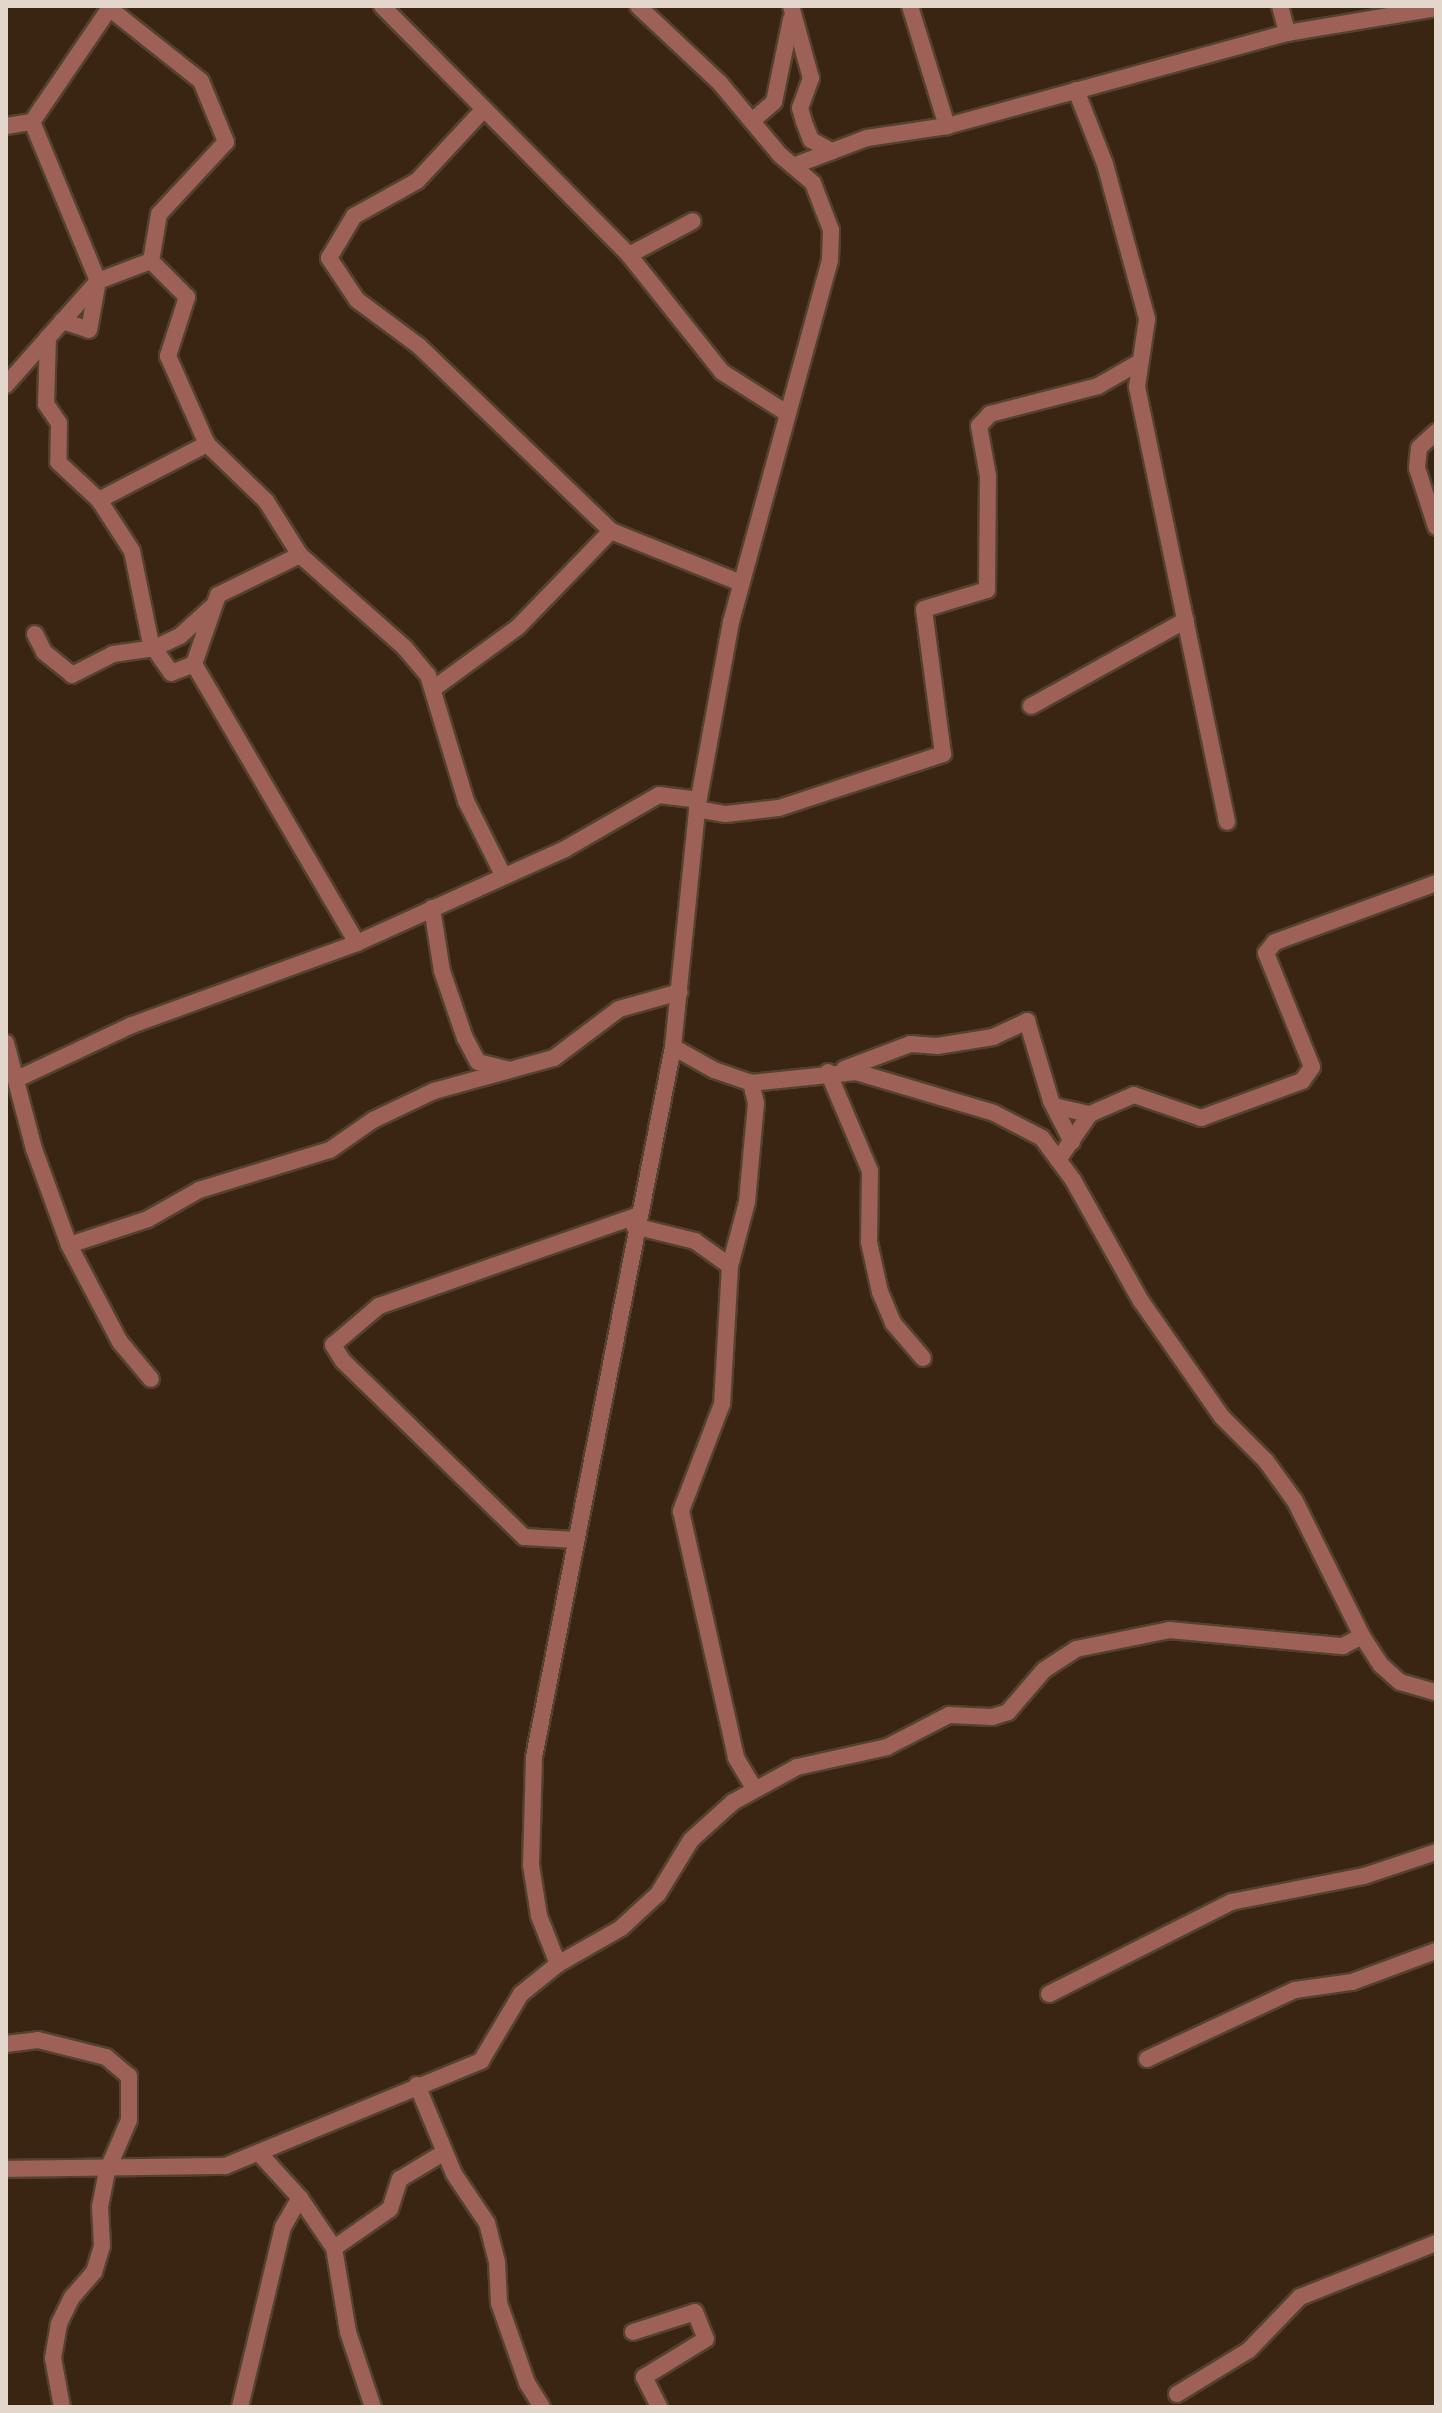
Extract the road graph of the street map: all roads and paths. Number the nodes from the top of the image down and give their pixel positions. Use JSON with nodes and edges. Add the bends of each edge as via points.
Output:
{"nodes":[{"id":1,"x":382,"y":6,"type":"edge"},
{"id":2,"x":638,"y":6,"type":"edge"},
{"id":3,"x":910,"y":6,"type":"edge"},
{"id":4,"x":1280,"y":6,"type":"edge"},
{"id":5,"x":110,"y":7,"type":"edge"},
{"id":6,"x":1436,"y":8,"type":"edge"},
{"id":7,"x":791,"y":11,"type":"edge"},
{"id":8,"x":1287,"y":33,"type":"junction"},
{"id":9,"x":1076,"y":90,"type":"junction"},
{"id":10,"x":484,"y":109,"type":"junction"},
{"id":11,"x":752,"y":121,"type":"junction"},
{"id":12,"x":32,"y":122,"type":"junction"},
{"id":13,"x":947,"y":126,"type":"junction"},
{"id":14,"x":7,"y":130,"type":"edge"},
{"id":15,"x":832,"y":151,"type":"junction"},
{"id":16,"x":793,"y":166,"type":"junction"},
{"id":17,"x":693,"y":221,"type":"dead end"},
{"id":18,"x":629,"y":255,"type":"junction"},
{"id":19,"x":151,"y":261,"type":"junction"},
{"id":20,"x":98,"y":281,"type":"junction"},
{"id":21,"x":62,"y":321,"type":"junction"},
{"id":22,"x":48,"y":337,"type":"junction"},
{"id":23,"x":1138,"y":363,"type":"junction"},
{"id":24,"x":6,"y":385,"type":"edge"},
{"id":25,"x":785,"y":412,"type":"junction"},
{"id":26,"x":1436,"y":432,"type":"edge"},
{"id":27,"x":207,"y":444,"type":"junction"},
{"id":28,"x":99,"y":500,"type":"junction"},
{"id":29,"x":1436,"y":527,"type":"edge"},
{"id":30,"x":611,"y":531,"type":"junction"},
{"id":31,"x":300,"y":555,"type":"junction"},
{"id":32,"x":741,"y":583,"type":"junction"},
{"id":33,"x":214,"y":605,"type":"junction"},
{"id":34,"x":1186,"y":620,"type":"junction"},
{"id":35,"x":35,"y":634,"type":"dead end"},
{"id":36,"x":155,"y":648,"type":"junction"},
{"id":37,"x":194,"y":664,"type":"junction"},
{"id":38,"x":433,"y":689,"type":"junction"},
{"id":39,"x":1031,"y":706,"type":"dead end"},
{"id":40,"x":697,"y":804,"type":"junction"},
{"id":41,"x":1227,"y":822,"type":"dead end"},
{"id":42,"x":503,"y":875,"type":"junction"},
{"id":43,"x":1436,"y":883,"type":"edge"},
{"id":44,"x":432,"y":908,"type":"junction"},
{"id":45,"x":357,"y":943,"type":"junction"},
{"id":46,"x":680,"y":992,"type":"junction"},
{"id":47,"x":6,"y":1043,"type":"edge"},
{"id":48,"x":673,"y":1047,"type":"junction"},
{"id":49,"x":511,"y":1070,"type":"junction"},
{"id":50,"x":835,"y":1071,"type":"junction"},
{"id":51,"x":17,"y":1079,"type":"junction"},
{"id":52,"x":751,"y":1083,"type":"junction"},
{"id":53,"x":1054,"y":1106,"type":"junction"},
{"id":54,"x":1090,"y":1114,"type":"junction"},
{"id":55,"x":1072,"y":1142,"type":"junction"},
{"id":56,"x":1058,"y":1160,"type":"junction"},
{"id":57,"x":635,"y":1221,"type":"junction"},
{"id":58,"x":69,"y":1245,"type":"junction"},
{"id":59,"x":730,"y":1266,"type":"junction"},
{"id":60,"x":923,"y":1358,"type":"dead end"},
{"id":61,"x":151,"y":1379,"type":"dead end"},
{"id":62,"x":576,"y":1540,"type":"junction"},
{"id":63,"x":1362,"y":1636,"type":"junction"},
{"id":64,"x":1436,"y":1692,"type":"edge"},
{"id":65,"x":754,"y":1788,"type":"junction"},
{"id":66,"x":1436,"y":1852,"type":"edge"},
{"id":67,"x":1436,"y":1951,"type":"edge"},
{"id":68,"x":558,"y":1964,"type":"junction"},
{"id":69,"x":1049,"y":1994,"type":"dead end"},
{"id":70,"x":6,"y":2044,"type":"edge"},
{"id":71,"x":1147,"y":2059,"type":"dead end"},
{"id":72,"x":417,"y":2085,"type":"junction"},
{"id":73,"x":445,"y":2152,"type":"junction"},
{"id":74,"x":259,"y":2153,"type":"junction"},
{"id":75,"x":6,"y":2169,"type":"edge"},
{"id":76,"x":107,"y":2171,"type":"junction"},
{"id":77,"x":300,"y":2198,"type":"junction"},
{"id":78,"x":1436,"y":2243,"type":"edge"},
{"id":79,"x":334,"y":2248,"type":"junction"},
{"id":80,"x":633,"y":2332,"type":"dead end"},
{"id":81,"x":1177,"y":2394,"type":"dead end"},
{"id":82,"x":62,"y":2407,"type":"edge"},
{"id":83,"x":240,"y":2407,"type":"edge"},
{"id":84,"x":373,"y":2407,"type":"edge"},
{"id":85,"x":542,"y":2407,"type":"edge"},
{"id":86,"x":659,"y":2407,"type":"edge"}],
"edges":[{"from":1,"to":10,"type":"street"},
{"from":2,"to":11,"type":"street","via":[[720,83]]},
{"from":3,"to":13,"type":"street"},
{"from":4,"to":8,"type":"street"},
{"from":5,"to":12,"type":"street"},
{"from":5,"to":19,"type":"street","via":[[201,81],[226,142],[159,214]]},
{"from":6,"to":8,"type":"street"},
{"from":7,"to":11,"type":"street","via":[[774,102]]},
{"from":7,"to":15,"type":"street","via":[[811,78],[800,108],[804,122],[811,140]]},
{"from":8,"to":9,"type":"street"},
{"from":9,"to":13,"type":"street"},
{"from":9,"to":23,"type":"street","via":[[1105,164],[1147,319]]},
{"from":10,"to":18,"type":"street"},
{"from":10,"to":30,"type":"street","via":[[417,181],[354,216],[329,258],[357,300],[419,346]]},
{"from":11,"to":16,"type":"street"},
{"from":12,"to":14,"type":"street"},
{"from":12,"to":20,"type":"street"},
{"from":13,"to":15,"type":"street","via":[[867,138]]},
{"from":15,"to":16,"type":"street"},
{"from":16,"to":25,"type":"street","via":[[813,183],[831,230],[830,260]]},
{"from":17,"to":18,"type":"street"},
{"from":18,"to":25,"type":"street","via":[[722,372]]},
{"from":19,"to":20,"type":"street"},
{"from":19,"to":27,"type":"street","via":[[187,297],[168,356]]},
{"from":20,"to":21,"type":"street"},
{"from":20,"to":21,"type":"street","via":[[89,330]]},
{"from":21,"to":22,"type":"street"},
{"from":22,"to":24,"type":"street"},
{"from":22,"to":28,"type":"street","via":[[46,404],[59,423],[58,462]]},
{"from":23,"to":34,"type":"street","via":[[1137,387]]},
{"from":23,"to":40,"type":"street","via":[[1098,386],[990,414],[979,426],[988,476],[987,590],[924,609],[943,754],[779,808],[726,814]]},
{"from":25,"to":32,"type":"street"},
{"from":26,"to":29,"type":"street","via":[[1419,448],[1417,468]]},
{"from":27,"to":28,"type":"street"},
{"from":27,"to":31,"type":"street","via":[[266,501]]},
{"from":28,"to":36,"type":"street","via":[[132,551]]},
{"from":30,"to":32,"type":"street"},
{"from":30,"to":38,"type":"street","via":[[518,627]]},
{"from":31,"to":33,"type":"street","via":[[218,595]]},
{"from":31,"to":38,"type":"street","via":[[405,648]]},
{"from":32,"to":40,"type":"street"},
{"from":33,"to":36,"type":"street","via":[[180,636]]},
{"from":33,"to":37,"type":"street"},
{"from":34,"to":39,"type":"street"},
{"from":34,"to":41,"type":"street","via":[[1194,685]]},
{"from":35,"to":36,"type":"street","via":[[44,652],[72,675],[113,654]]},
{"from":36,"to":37,"type":"street","via":[[171,673]]},
{"from":37,"to":45,"type":"street"},
{"from":38,"to":42,"type":"street","via":[[466,801]]},
{"from":40,"to":42,"type":"street","via":[[659,795],[565,849]]},
{"from":40,"to":46,"type":"street"},
{"from":42,"to":44,"type":"street"},
{"from":43,"to":54,"type":"street","via":[[1275,942],[1266,953],[1312,1067],[1302,1081],[1201,1118],[1134,1095]]},
{"from":44,"to":45,"type":"street"},
{"from":44,"to":49,"type":"street","via":[[442,971],[465,1038],[478,1062]]},
{"from":45,"to":51,"type":"street","via":[[132,1025]]},
{"from":46,"to":48,"type":"street"},
{"from":46,"to":49,"type":"street","via":[[619,1009],[554,1058]]},
{"from":47,"to":51,"type":"street"},
{"from":48,"to":52,"type":"street"},
{"from":48,"to":57,"type":"street"},
{"from":49,"to":58,"type":"street","via":[[434,1091],[373,1120],[330,1150],[199,1190],[148,1219]]},
{"from":50,"to":52,"type":"street"},
{"from":50,"to":53,"type":"street","via":[[910,1044],[937,1046],[993,1037],[1027,1021]]},
{"from":50,"to":56,"type":"street","via":[[1011,1120],[1042,1138]]},
{"from":50,"to":60,"type":"street","via":[[870,1171],[869,1242],[880,1292],[893,1323]]},
{"from":51,"to":58,"type":"street","via":[[34,1149]]},
{"from":52,"to":59,"type":"street","via":[[756,1103],[747,1202]]},
{"from":53,"to":54,"type":"street"},
{"from":53,"to":55,"type":"street"},
{"from":54,"to":55,"type":"street"},
{"from":55,"to":56,"type":"street"},
{"from":56,"to":63,"type":"street","via":[[1177,1353],[1222,1417],[1266,1461],[1295,1501]]},
{"from":57,"to":59,"type":"street","via":[[682,1236]]},
{"from":57,"to":62,"type":"street"},
{"from":57,"to":62,"type":"street","via":[[379,1306],[333,1345],[343,1361],[524,1537]]},
{"from":58,"to":61,"type":"street","via":[[113,1330]]},
{"from":59,"to":65,"type":"street","via":[[722,1404],[681,1511],[736,1758]]},
{"from":62,"to":68,"type":"street","via":[[534,1757],[531,1865],[539,1916]]},
{"from":63,"to":64,"type":"street","via":[[1400,1682]]},
{"from":63,"to":65,"type":"street","via":[[1343,1646],[1169,1630],[1076,1649],[1044,1670],[1008,1712],[992,1717],[949,1715],[887,1747],[797,1767]]},
{"from":65,"to":68,"type":"street","via":[[691,1840],[658,1894],[621,1928]]},
{"from":66,"to":69,"type":"street","via":[[1364,1876],[1231,1902]]},
{"from":67,"to":71,"type":"street","via":[[1352,1982],[1295,1990]]},
{"from":68,"to":72,"type":"street","via":[[521,1994],[481,2061]]},
{"from":70,"to":76,"type":"street","via":[[38,2040],[106,2057],[129,2076],[129,2120]]},
{"from":72,"to":73,"type":"street"},
{"from":72,"to":74,"type":"street"},
{"from":73,"to":79,"type":"street","via":[[400,2179],[390,2209]]},
{"from":73,"to":85,"type":"street","via":[[487,2223],[497,2262],[499,2303],[527,2383]]},
{"from":74,"to":76,"type":"street","via":[[225,2166]]},
{"from":74,"to":77,"type":"street"},
{"from":75,"to":76,"type":"street"},
{"from":76,"to":82,"type":"street","via":[[98,2259],[59,2324],[53,2358]]},
{"from":77,"to":79,"type":"street"},
{"from":77,"to":83,"type":"street","via":[[283,2227]]},
{"from":78,"to":81,"type":"street","via":[[1300,2297],[1249,2350]]},
{"from":79,"to":84,"type":"street","via":[[348,2332]]},
{"from":80,"to":86,"type":"street","via":[[695,2312],[706,2339],[644,2377]]}]}
